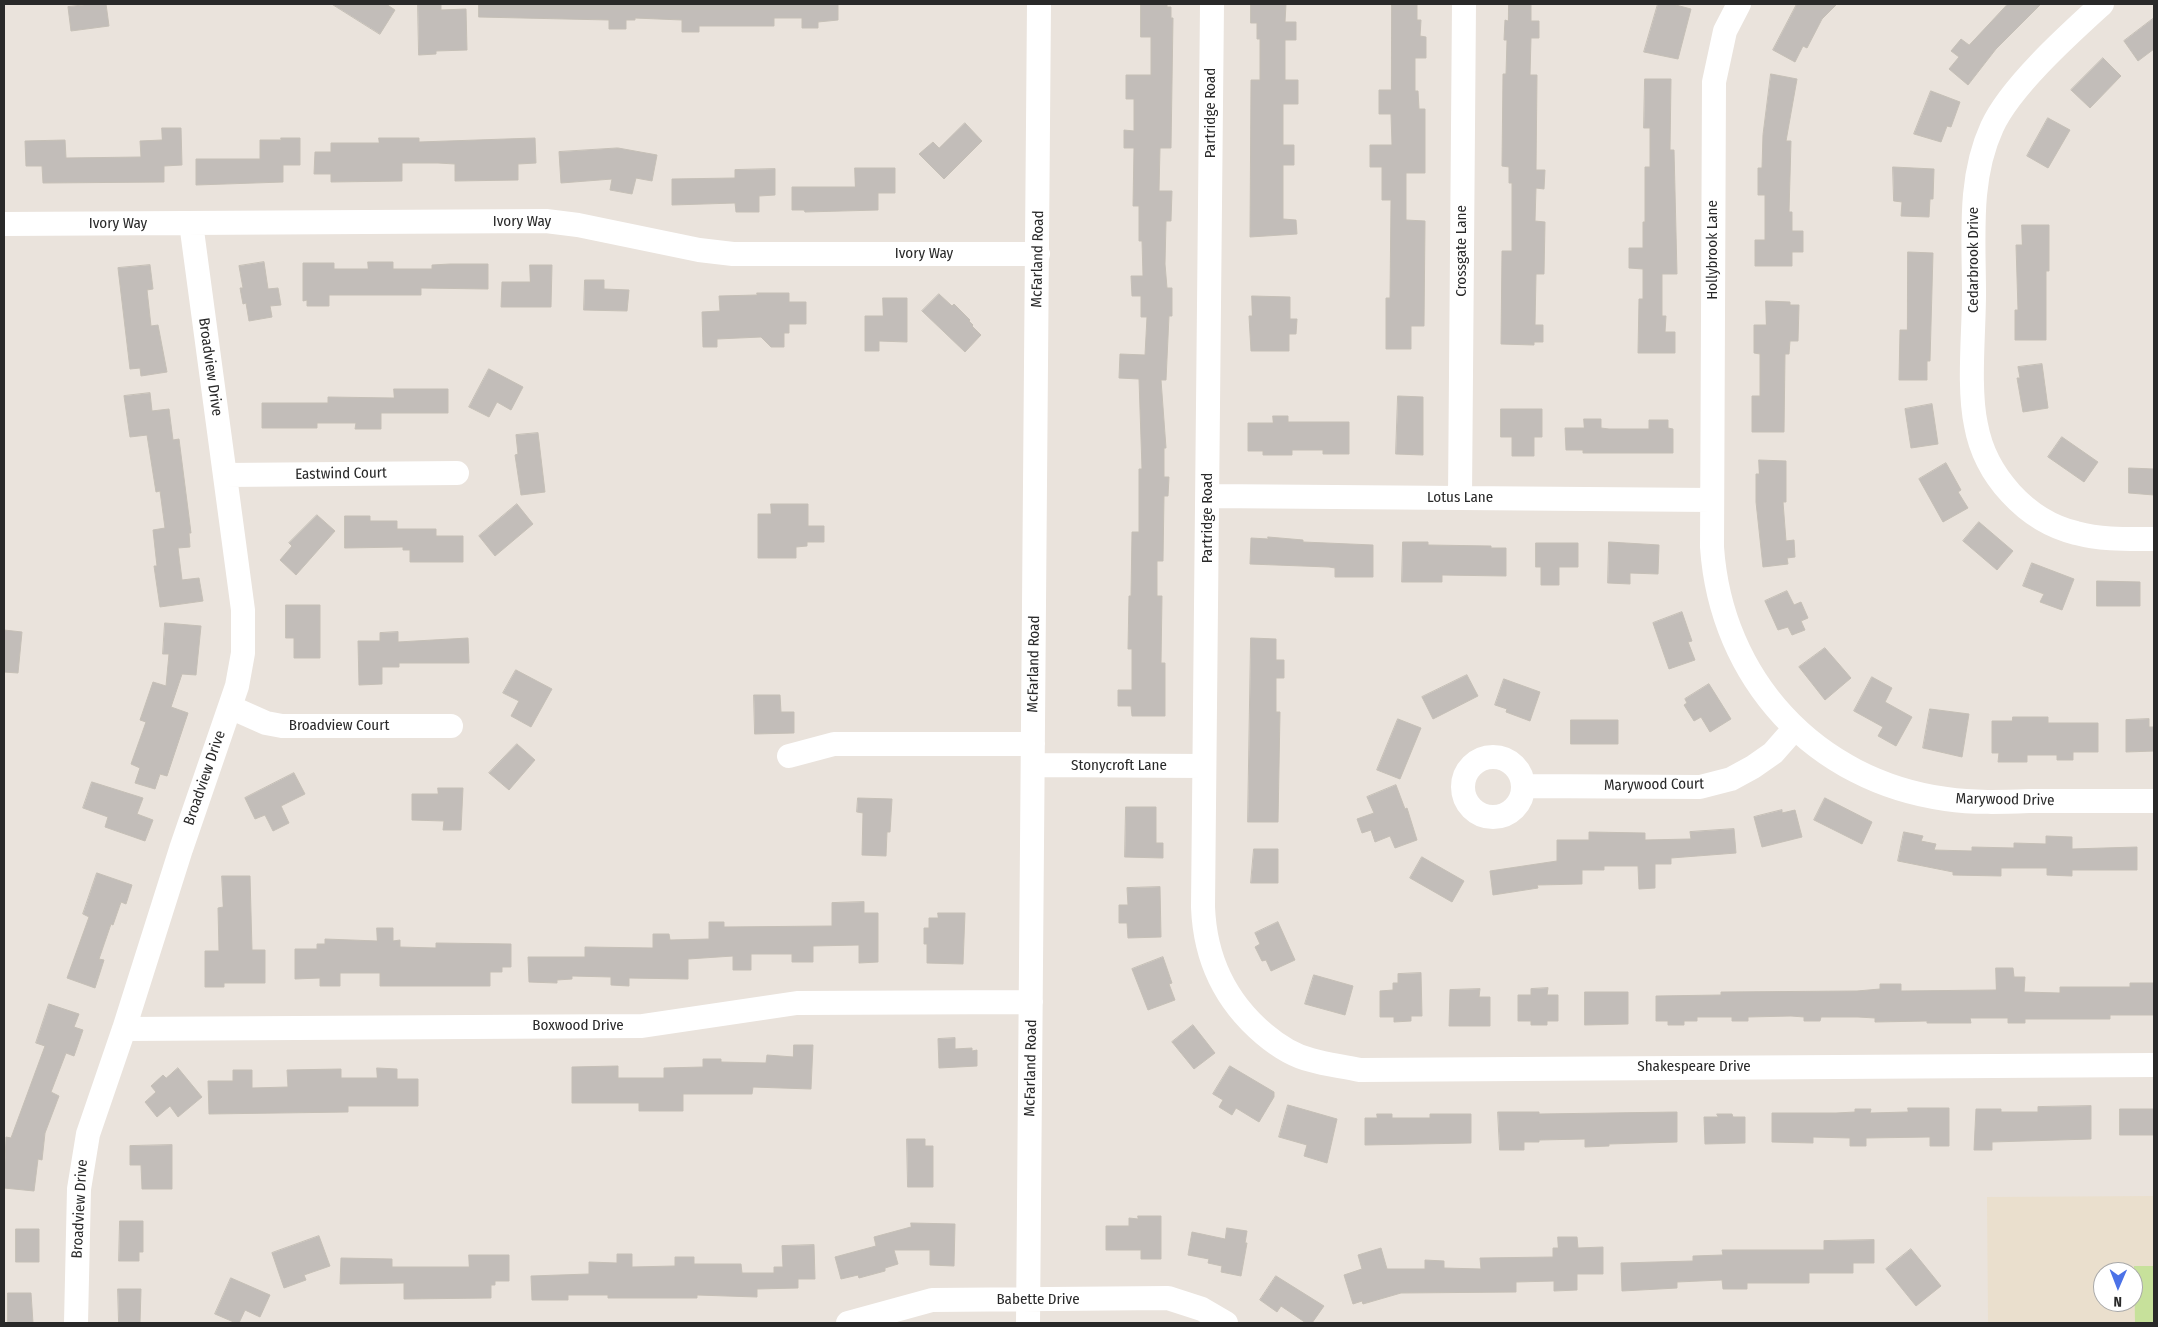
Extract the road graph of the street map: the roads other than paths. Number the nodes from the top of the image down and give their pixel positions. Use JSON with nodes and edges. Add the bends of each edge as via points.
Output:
{"nodes":[{"id":1,"x":1040,"y":4,"type":"edge"},
{"id":2,"x":1212,"y":4,"type":"edge"},
{"id":3,"x":1464,"y":4,"type":"edge"},
{"id":4,"x":1738,"y":4,"type":"edge"},
{"id":5,"x":2102,"y":4,"type":"edge"},
{"id":6,"x":191,"y":223,"type":"junction"},
{"id":7,"x":4,"y":224,"type":"edge"},
{"id":8,"x":1038,"y":254,"type":"junction"},
{"id":9,"x":458,"y":473,"type":"dead end"},
{"id":10,"x":225,"y":475,"type":"junction"},
{"id":11,"x":1208,"y":496,"type":"junction"},
{"id":12,"x":1460,"y":497,"type":"junction"},
{"id":13,"x":1712,"y":500,"type":"junction"},
{"id":14,"x":2154,"y":539,"type":"edge"},
{"id":15,"x":230,"y":707,"type":"junction"},
{"id":16,"x":451,"y":726,"type":"dead end"},
{"id":17,"x":1795,"y":728,"type":"junction"},
{"id":18,"x":1033,"y":754,"type":"junction"},
{"id":19,"x":789,"y":756,"type":"dead end"},
{"id":20,"x":1204,"y":766,"type":"junction"},
{"id":21,"x":1523,"y":786,"type":"dead end"},
{"id":22,"x":2154,"y":800,"type":"edge"},
{"id":23,"x":1031,"y":1002,"type":"junction"},
{"id":24,"x":1248,"y":1020,"type":"joint"},
{"id":25,"x":124,"y":1029,"type":"junction"},
{"id":26,"x":2154,"y":1065,"type":"edge"},
{"id":27,"x":1028,"y":1312,"type":"edge"},
{"id":28,"x":76,"y":1323,"type":"edge"},
{"id":29,"x":848,"y":1323,"type":"edge"},
{"id":30,"x":1226,"y":1323,"type":"edge"}],
"edges":[{"from":1,"to":8,"type":"street","name":"McFarland Road"},
{"from":2,"to":11,"type":"street","name":"Partridge Road"},
{"from":3,"to":12,"type":"street","name":"Crossgate Lane"},
{"from":4,"to":13,"type":"street","name":"Hollybrook Lane","via":[[1719,48],[1714,82]]},
{"from":5,"to":14,"type":"street","name":"Cedarbrook Drive","via":[[2017,88],[1986,140],[1975,190],[1973,399],[1978,434],[1987,460],[2006,488],[2037,516],[2075,533],[2108,539]]},
{"from":6,"to":7,"type":"street","name":"Ivory Way"},
{"from":6,"to":8,"type":"street","name":"Ivory Way","via":[[546,221],[578,224],[699,250],[733,254]]},
{"from":6,"to":10,"type":"street","name":"Broadview Drive"},
{"from":8,"to":18,"type":"street","name":"McFarland Road"},
{"from":9,"to":10,"type":"street","name":"Eastwind Court"},
{"from":10,"to":15,"type":"street","name":"Broadview Drive","via":[[244,627],[241,670]]},
{"from":11,"to":12,"type":"street","name":"Lotus Lane"},
{"from":11,"to":20,"type":"street","name":"Partridge Road"},
{"from":12,"to":13,"type":"street","name":"Lotus Lane"},
{"from":13,"to":17,"type":"street","name":"Marywood Drive","via":[[1714,571],[1725,620],[1753,678],[1772,705]]},
{"from":15,"to":16,"type":"street","name":"Broadview Court","via":[[266,723],[282,726]]},
{"from":15,"to":25,"type":"street","name":"Broadview Drive"},
{"from":17,"to":21,"type":"street","name":"Marywood Court","via":[[1773,753],[1753,768],[1731,779],[1700,787]]},
{"from":17,"to":22,"type":"street","name":"Marywood Drive","via":[[1820,749],[1869,777],[1900,789],[1948,800]]},
{"from":18,"to":19,"type":"street","name":"Stonycroft Lane","via":[[834,744]]},
{"from":18,"to":20,"type":"street","name":"Stonycroft Lane"},
{"from":18,"to":23,"type":"street","name":"McFarland Road"},
{"from":20,"to":24,"type":"street","name":"Partridge Road","via":[[1203,908],[1206,941],[1223,987]]},
{"from":23,"to":25,"type":"street","name":"Boxwood Drive","via":[[796,1003],[642,1026]]},
{"from":23,"to":27,"type":"street","name":"McFarland Road"},
{"from":24,"to":26,"type":"street","name":"Shakespeare Drive","via":[[1274,1042],[1303,1057],[1360,1070]]},
{"from":25,"to":28,"type":"street","name":"Broadview Drive","via":[[81,1164]]},
{"from":27,"to":29,"type":"street","name":"Babette Drive","via":[[932,1300]]},
{"from":27,"to":30,"type":"street","name":"Babette Drive","via":[[1168,1298],[1202,1309]]}]}
